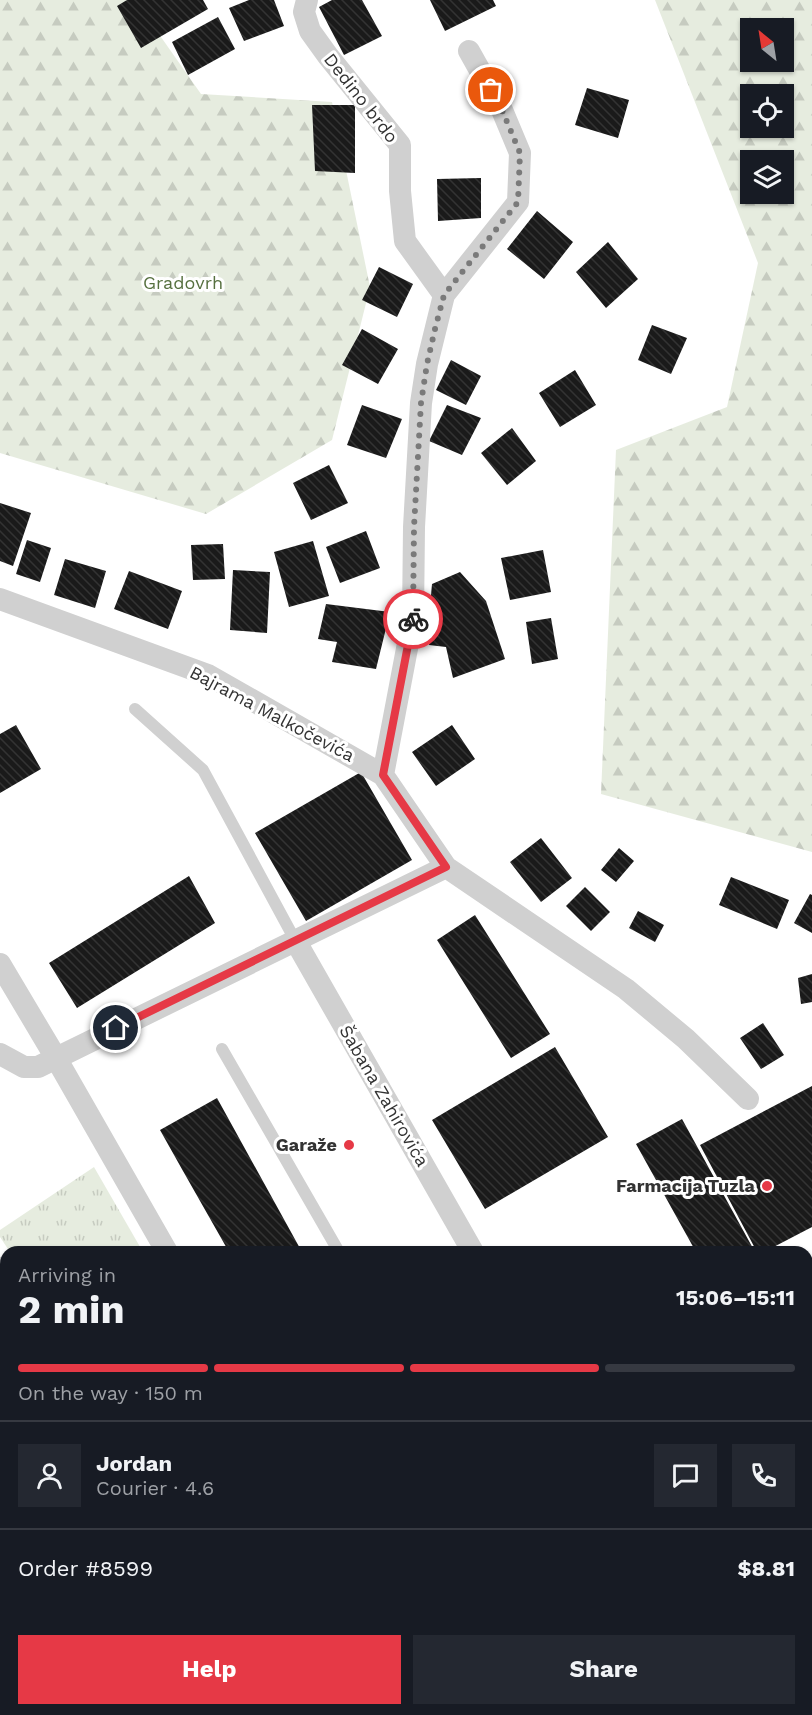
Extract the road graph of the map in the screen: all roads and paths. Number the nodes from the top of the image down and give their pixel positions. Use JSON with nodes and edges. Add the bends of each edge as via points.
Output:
{"nodes":[{"id":1,"x":307,"y":0,"type":"edge"},
{"id":2,"x":469,"y":51,"type":"dead end"},
{"id":3,"x":444,"y":295,"type":"junction"},
{"id":4,"x":0,"y":599,"type":"edge"},
{"id":5,"x":135,"y":709,"type":"dead end"},
{"id":6,"x":383,"y":775,"type":"junction"},
{"id":7,"x":446,"y":867,"type":"junction"},
{"id":8,"x":295,"y":940,"type":"junction"},
{"id":9,"x":0,"y":964,"type":"edge"},
{"id":10,"x":222,"y":1049,"type":"dead end"},
{"id":11,"x":0,"y":1054,"type":"edge"},
{"id":12,"x":56,"y":1058,"type":"junction"},
{"id":13,"x":748,"y":1099,"type":"dead end"},
{"id":14,"x":164,"y":1246,"type":"edge"},
{"id":15,"x":336,"y":1246,"type":"edge"},
{"id":16,"x":470,"y":1246,"type":"edge"}],
"edges":[{"from":1,"to":3,"type":"street","name":"Dedino brdo","via":[[304,12],[310,31],[400,145],[405,241]]},
{"from":2,"to":3,"type":"street","via":[[502,110],[520,153],[518,202]]},
{"from":3,"to":6,"type":"street","via":[[421,403],[413,617]]},
{"from":4,"to":6,"type":"street","name":"Bajrama Malkočevića","via":[[207,675]]},
{"from":5,"to":8,"type":"lane","via":[[203,770]]},
{"from":6,"to":7,"type":"street","name":"Bajrama Malkočevića"},
{"from":7,"to":8,"type":"street"},
{"from":7,"to":13,"type":"street","name":"Bajrama Malkočevića","via":[[626,989],[686,1039]]},
{"from":8,"to":12,"type":"street"},
{"from":8,"to":16,"type":"street","name":"Šabana Zahirovića"},
{"from":9,"to":12,"type":"street"},
{"from":10,"to":15,"type":"lane"},
{"from":11,"to":12,"type":"street","via":[[24,1067],[38,1067]]},
{"from":12,"to":14,"type":"street"}]}
